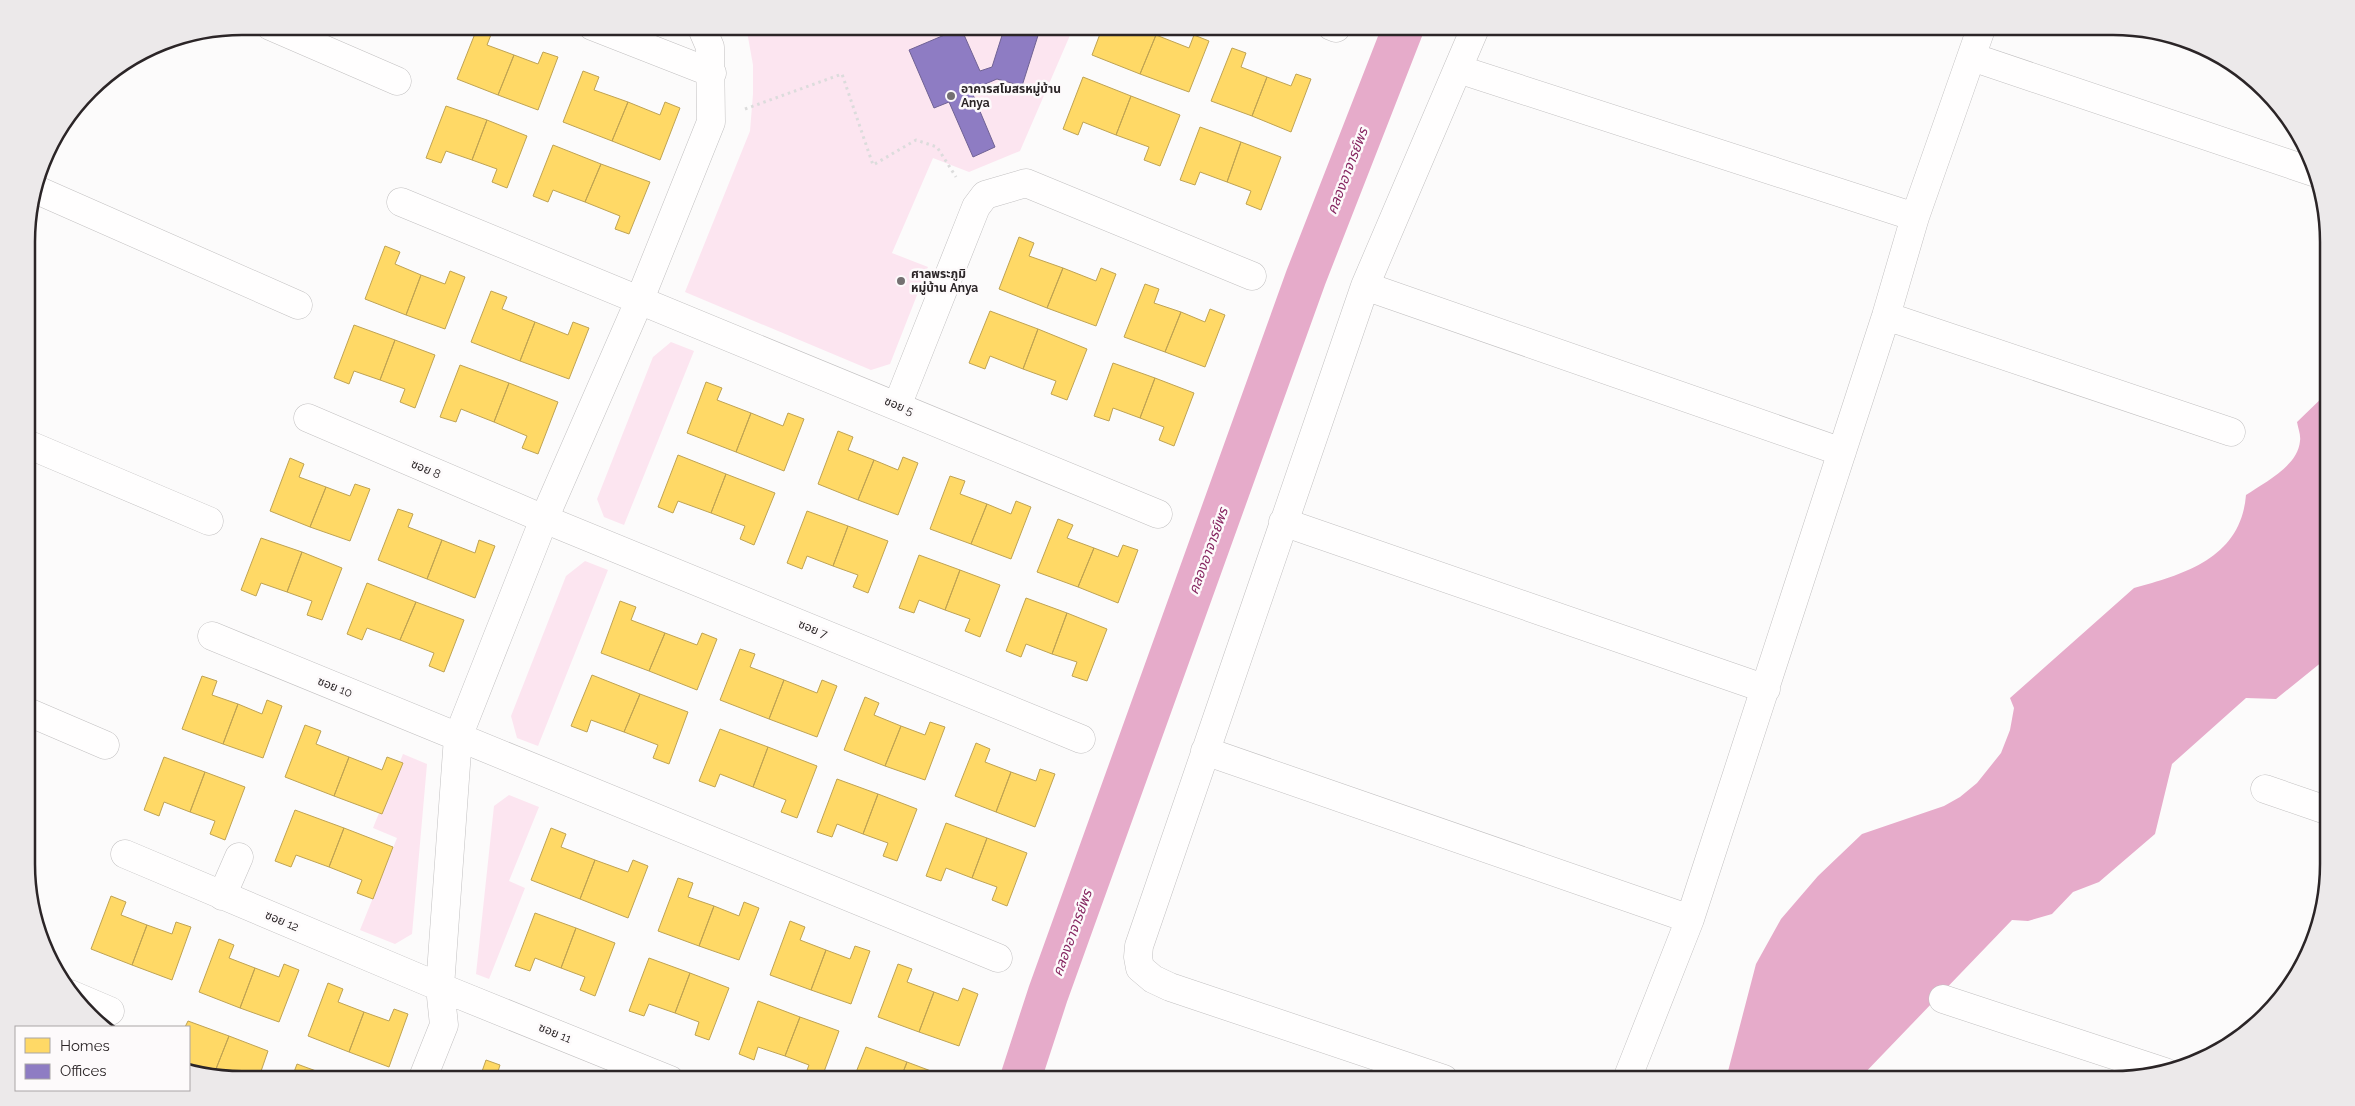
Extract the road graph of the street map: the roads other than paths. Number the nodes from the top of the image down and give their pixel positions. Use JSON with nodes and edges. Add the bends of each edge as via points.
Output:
{"nodes":[{"id":1,"x":291,"y":35,"type":"edge"},
{"id":2,"x":615,"y":35,"type":"edge"},
{"id":3,"x":705,"y":35,"type":"edge"},
{"id":4,"x":1472,"y":35,"type":"edge"},
{"id":5,"x":1979,"y":35,"type":"edge"},
{"id":6,"x":1972,"y":56,"type":"junction"},
{"id":7,"x":1458,"y":69,"type":"junction"},
{"id":8,"x":712,"y":73,"type":"junction"},
{"id":9,"x":397,"y":81,"type":"dead end"},
{"id":10,"x":2307,"y":170,"type":"edge"},
{"id":11,"x":41,"y":192,"type":"edge"},
{"id":12,"x":400,"y":202,"type":"dead end"},
{"id":13,"x":1916,"y":217,"type":"junction"},
{"id":14,"x":1252,"y":276,"type":"dead end"},
{"id":15,"x":1365,"y":286,"type":"junction"},
{"id":16,"x":640,"y":299,"type":"junction"},
{"id":17,"x":298,"y":305,"type":"dead end"},
{"id":18,"x":1886,"y":316,"type":"junction"},
{"id":19,"x":897,"y":406,"type":"junction"},
{"id":20,"x":308,"y":418,"type":"dead end"},
{"id":21,"x":2230,"y":432,"type":"dead end"},
{"id":22,"x":35,"y":447,"type":"edge"},
{"id":23,"x":1842,"y":452,"type":"junction"},
{"id":24,"x":1158,"y":514,"type":"dead end"},
{"id":25,"x":544,"y":519,"type":"junction"},
{"id":26,"x":209,"y":521,"type":"dead end"},
{"id":27,"x":1284,"y":522,"type":"junction"},
{"id":28,"x":212,"y":636,"type":"dead end"},
{"id":29,"x":1766,"y":689,"type":"junction"},
{"id":30,"x":35,"y":715,"type":"edge"},
{"id":31,"x":458,"y":737,"type":"junction"},
{"id":32,"x":1081,"y":739,"type":"dead end"},
{"id":33,"x":105,"y":745,"type":"dead end"},
{"id":34,"x":1205,"y":751,"type":"junction"},
{"id":35,"x":2265,"y":789,"type":"dead end"},
{"id":36,"x":2320,"y":808,"type":"edge"},
{"id":37,"x":125,"y":854,"type":"dead end"},
{"id":38,"x":239,"y":857,"type":"dead end"},
{"id":39,"x":222,"y":896,"type":"junction"},
{"id":40,"x":1690,"y":919,"type":"junction"},
{"id":41,"x":998,"y":958,"type":"dead end"},
{"id":42,"x":440,"y":987,"type":"junction"},
{"id":43,"x":1943,"y":999,"type":"dead end"},
{"id":44,"x":87,"y":1001,"type":"edge"},
{"id":45,"x":110,"y":1011,"type":"dead end"},
{"id":46,"x":2150,"y":1067,"type":"edge"},
{"id":47,"x":426,"y":1071,"type":"edge"},
{"id":48,"x":648,"y":1071,"type":"edge"},
{"id":49,"x":1417,"y":1071,"type":"edge"},
{"id":50,"x":1630,"y":1071,"type":"edge"}],
"edges":[{"from":1,"to":9,"type":"street"},
{"from":2,"to":8,"type":"street"},
{"from":3,"to":8,"type":"street","via":[[710,47]]},
{"from":4,"to":7,"type":"street"},
{"from":5,"to":6,"type":"street"},
{"from":6,"to":10,"type":"street"},
{"from":6,"to":13,"type":"street"},
{"from":7,"to":13,"type":"street"},
{"from":7,"to":15,"type":"street"},
{"from":8,"to":16,"type":"street","via":[[710,122]]},
{"from":11,"to":17,"type":"street"},
{"from":12,"to":16,"type":"street","name":"ซอย 5"},
{"from":13,"to":18,"type":"street"},
{"from":14,"to":19,"type":"street","via":[[1026,182],[985,195],[976,207]]},
{"from":15,"to":23,"type":"street"},
{"from":15,"to":27,"type":"street"},
{"from":16,"to":19,"type":"street","name":"ซอย 5"},
{"from":16,"to":25,"type":"street"},
{"from":18,"to":21,"type":"street"},
{"from":18,"to":23,"type":"street"},
{"from":19,"to":24,"type":"street","name":"ซอย 5"},
{"from":20,"to":25,"type":"street","name":"ซอย 8"},
{"from":22,"to":26,"type":"street"},
{"from":23,"to":29,"type":"street"},
{"from":25,"to":31,"type":"street"},
{"from":25,"to":32,"type":"street","name":"ซอย 7"},
{"from":27,"to":29,"type":"street"},
{"from":27,"to":34,"type":"street"},
{"from":28,"to":31,"type":"street","name":"ซอย 10"},
{"from":29,"to":40,"type":"street"},
{"from":30,"to":33,"type":"street"},
{"from":31,"to":41,"type":"street","name":"ซอย 10"},
{"from":31,"to":42,"type":"street"},
{"from":34,"to":40,"type":"street"},
{"from":34,"to":49,"type":"street","via":[[1139,946],[1140,968],[1170,987]]},
{"from":35,"to":36,"type":"street"},
{"from":37,"to":39,"type":"street","name":"ซอย 12"},
{"from":38,"to":39,"type":"street"},
{"from":39,"to":42,"type":"street","name":"ซอย 12"},
{"from":40,"to":50,"type":"street"},
{"from":42,"to":47,"type":"street","via":[[444,1025]]},
{"from":42,"to":48,"type":"street","name":"ซอย 11"},
{"from":43,"to":46,"type":"street"},
{"from":44,"to":45,"type":"street"}]}
